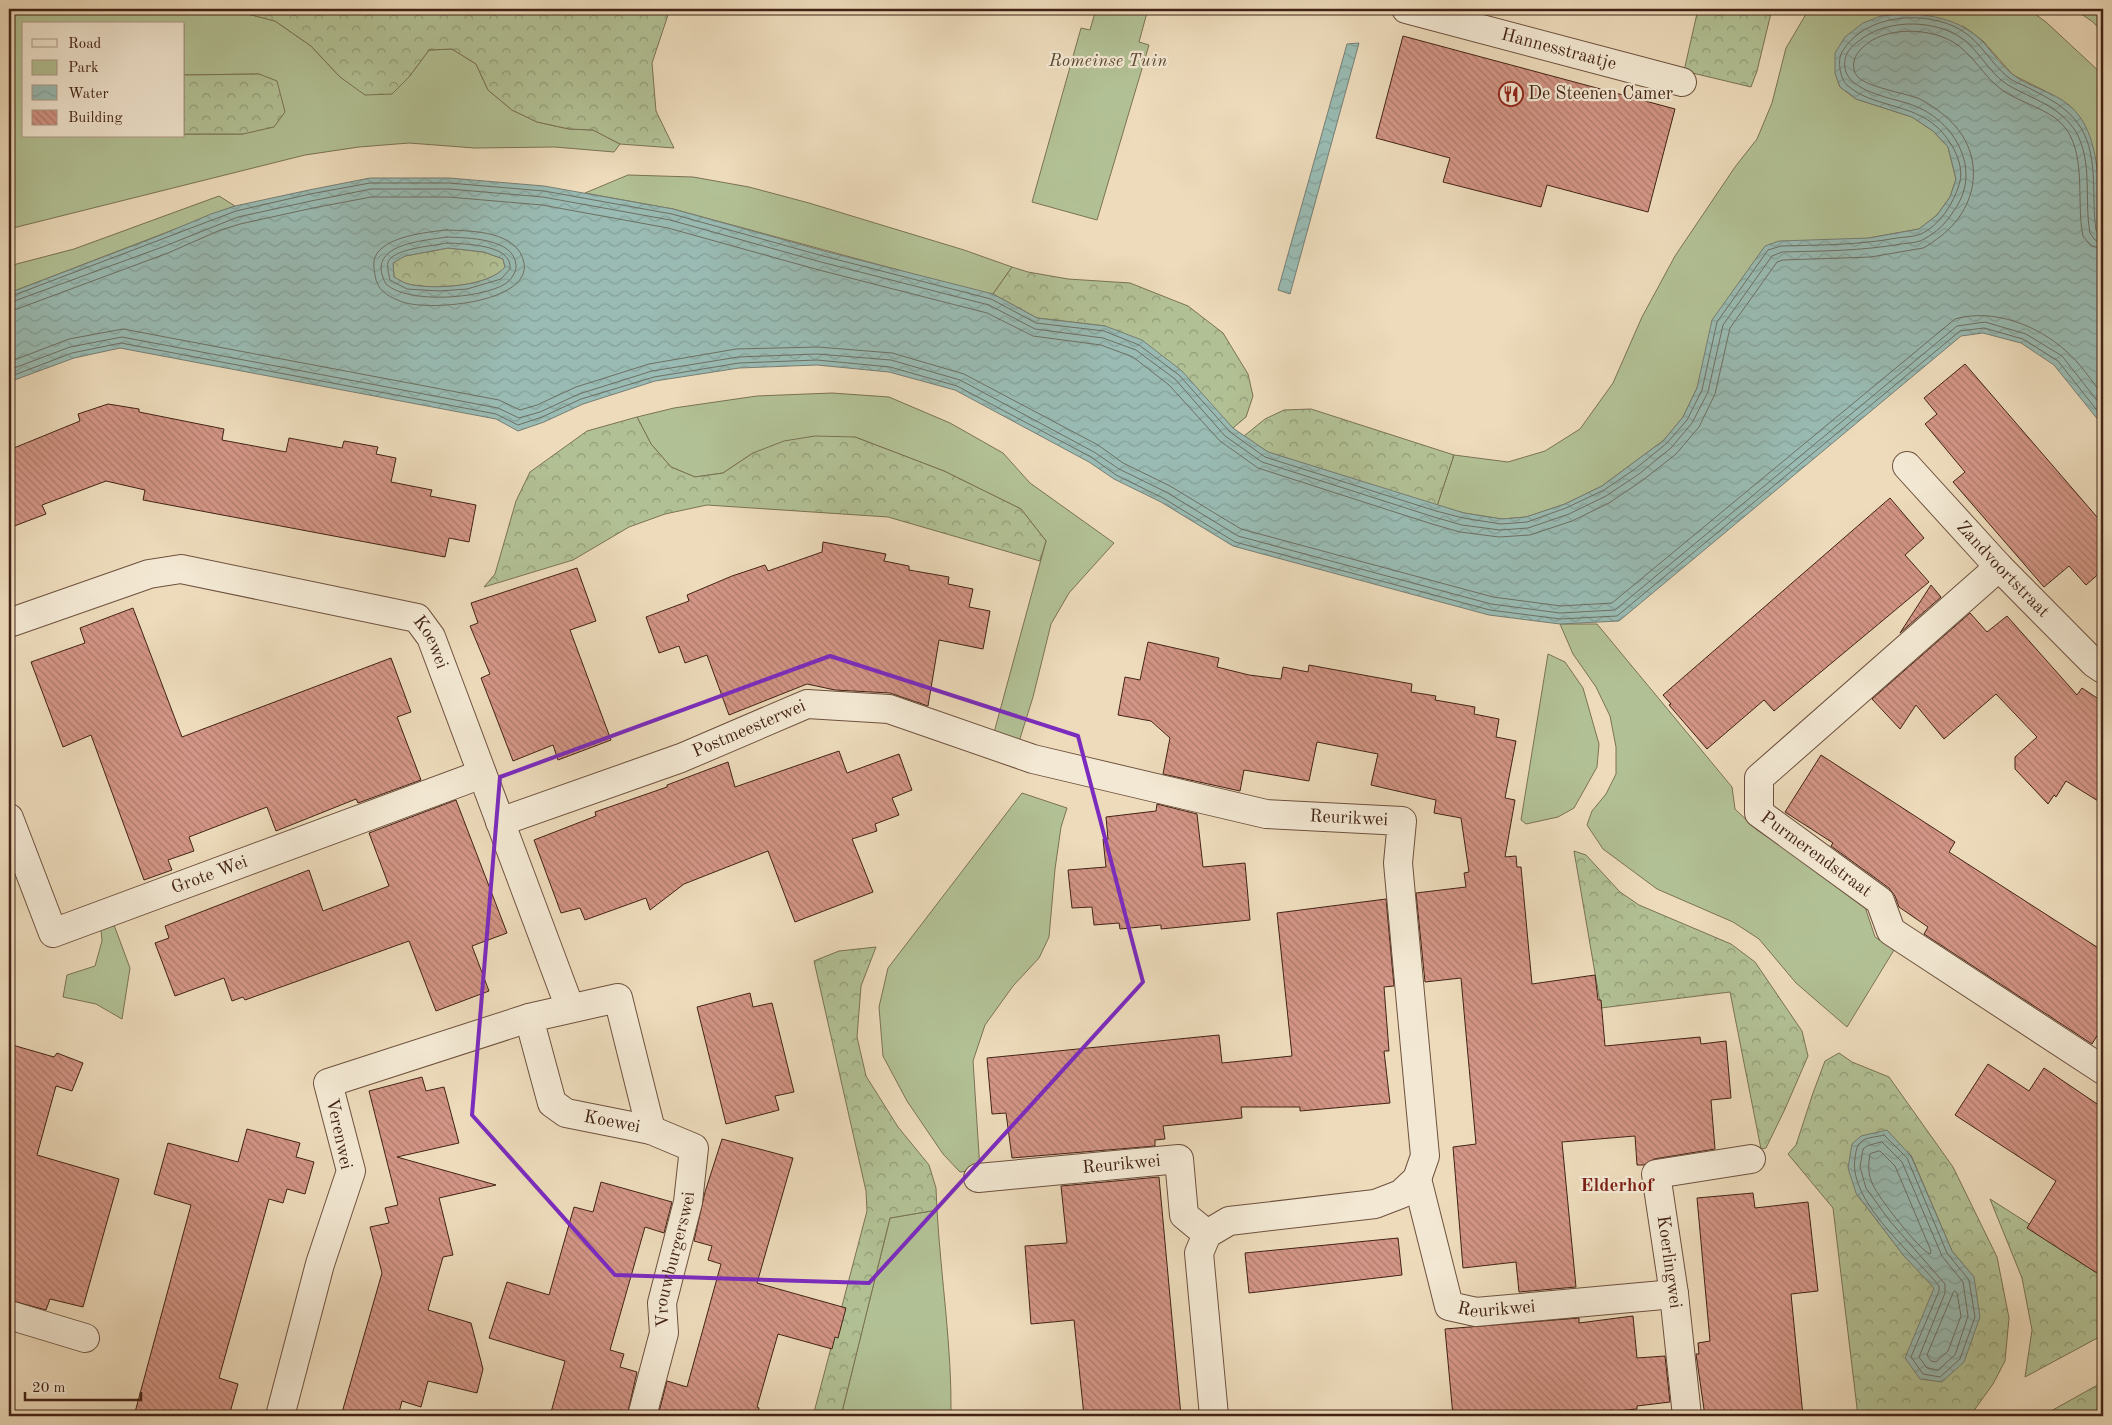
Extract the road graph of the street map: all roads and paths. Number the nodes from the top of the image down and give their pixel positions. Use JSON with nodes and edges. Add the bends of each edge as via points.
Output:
{"nodes":[{"id":1,"x":1406,"y":9,"type":"edge"},
{"id":2,"x":1682,"y":82,"type":"dead end"},
{"id":3,"x":1907,"y":466,"type":"dead end"},
{"id":4,"x":1999,"y":567,"type":"junction"},
{"id":5,"x":9,"y":623,"type":"edge"},
{"id":6,"x":2103,"y":669,"type":"edge"},
{"id":7,"x":1033,"y":759,"type":"joint"},
{"id":8,"x":482,"y":774,"type":"junction"},
{"id":9,"x":9,"y":818,"type":"edge"},
{"id":10,"x":500,"y":822,"type":"junction"},
{"id":11,"x":570,"y":1008,"type":"junction"},
{"id":12,"x":528,"y":1018,"type":"junction"},
{"id":13,"x":2103,"y":1070,"type":"edge"},
{"id":14,"x":651,"y":1130,"type":"junction"},
{"id":15,"x":1752,"y":1160,"type":"dead end"},
{"id":16,"x":978,"y":1178,"type":"dead end"},
{"id":17,"x":1417,"y":1178,"type":"junction"},
{"id":18,"x":1207,"y":1234,"type":"junction"},
{"id":19,"x":1674,"y":1294,"type":"junction"},
{"id":20,"x":9,"y":1315,"type":"edge"},
{"id":21,"x":85,"y":1338,"type":"dead end"},
{"id":22,"x":280,"y":1416,"type":"edge"},
{"id":23,"x":642,"y":1416,"type":"edge"},
{"id":24,"x":1214,"y":1416,"type":"edge"},
{"id":25,"x":1687,"y":1416,"type":"edge"}],
"edges":[{"from":1,"to":2,"type":"street","name":"Hannesstraatje"},
{"from":3,"to":4,"type":"street","name":"Zandvoortstraat"},
{"from":4,"to":6,"type":"street","name":"Zandvoortstraat"},
{"from":4,"to":13,"type":"street","name":"Purmerendstraat","via":[[1759,778],[1759,813],[1880,901],[1890,931]]},
{"from":5,"to":8,"type":"street","name":"Koewei","via":[[150,574],[181,569],[417,618],[431,637]]},
{"from":7,"to":10,"type":"street","name":"Postmeesterwei","via":[[889,709],[807,704],[681,758]]},
{"from":7,"to":17,"type":"street","name":"Reurikwei","via":[[1266,814],[1402,821],[1398,863],[1424,1156]]},
{"from":8,"to":9,"type":"street","name":"Grote Wei","via":[[53,933]]},
{"from":8,"to":10,"type":"street","name":"Koewei"},
{"from":10,"to":11,"type":"street","name":"Koewei"},
{"from":11,"to":12,"type":"street","name":"Koewei"},
{"from":11,"to":14,"type":"street","name":"Koewei","via":[[618,998]]},
{"from":12,"to":14,"type":"street","name":"Koewei","via":[[552,1103],[566,1113]]},
{"from":12,"to":22,"type":"street","name":"Verenwei","via":[[328,1084],[351,1171],[320,1264]]},
{"from":14,"to":23,"type":"street","name":"Vrouwburgerswei","via":[[694,1148],[688,1202],[662,1303],[664,1333]]},
{"from":15,"to":19,"type":"street","name":"Koerlingwei","via":[[1656,1174]]},
{"from":16,"to":18,"type":"street","name":"Reurikwei","via":[[1179,1159],[1184,1215]]},
{"from":17,"to":18,"type":"street","via":[[1400,1194],[1375,1204],[1229,1221]]},
{"from":17,"to":19,"type":"street","name":"Reurikwei","via":[[1448,1306],[1476,1312]]},
{"from":18,"to":24,"type":"street","via":[[1199,1253]]},
{"from":19,"to":25,"type":"street","name":"Koerlingwei"},
{"from":20,"to":21,"type":"street"}]}
